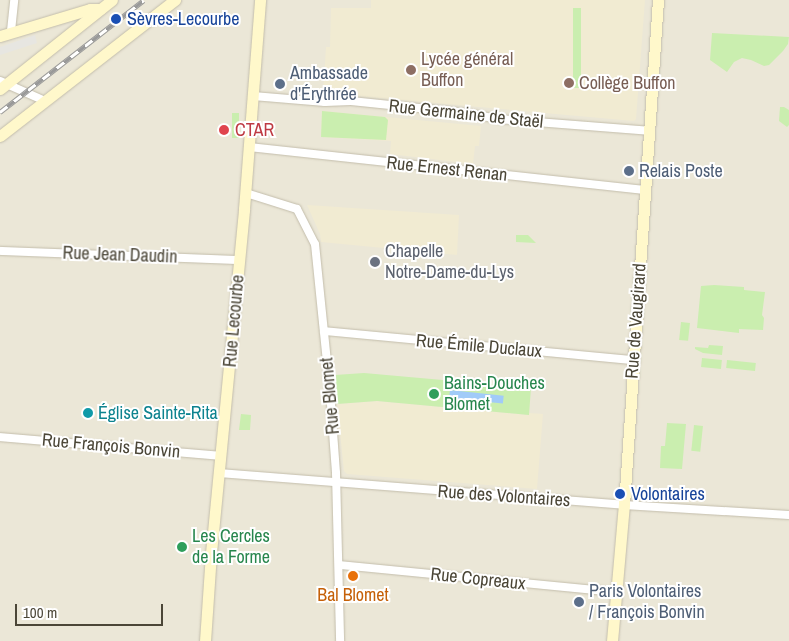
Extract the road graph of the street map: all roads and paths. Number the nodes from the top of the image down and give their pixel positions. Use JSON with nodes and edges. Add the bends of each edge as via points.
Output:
{"nodes":[{"id":1,"x":14,"y":0,"type":"edge"},
{"id":2,"x":112,"y":0,"type":"edge"},
{"id":3,"x":175,"y":0,"type":"edge"},
{"id":4,"x":260,"y":0,"type":"edge"},
{"id":5,"x":658,"y":0,"type":"edge"},
{"id":6,"x":93,"y":6,"type":"edge"},
{"id":7,"x":5,"y":33,"type":"edge"},
{"id":8,"x":2,"y":85,"type":"edge"},
{"id":9,"x":253,"y":96,"type":"junction"},
{"id":10,"x":45,"y":101,"type":"junction"},
{"id":11,"x":649,"y":131,"type":"junction"},
{"id":12,"x":0,"y":136,"type":"edge"},
{"id":13,"x":249,"y":147,"type":"junction"},
{"id":14,"x":645,"y":190,"type":"junction"},
{"id":15,"x":246,"y":193,"type":"junction"},
{"id":16,"x":0,"y":251,"type":"edge"},
{"id":17,"x":239,"y":260,"type":"junction"},
{"id":18,"x":324,"y":331,"type":"junction"},
{"id":19,"x":633,"y":360,"type":"junction"},
{"id":20,"x":0,"y":437,"type":"edge"},
{"id":21,"x":221,"y":456,"type":"junction"},
{"id":22,"x":220,"y":473,"type":"junction"},
{"id":23,"x":336,"y":483,"type":"junction"},
{"id":24,"x":624,"y":505,"type":"junction"},
{"id":25,"x":789,"y":515,"type":"edge"},
{"id":26,"x":340,"y":565,"type":"junction"},
{"id":27,"x":616,"y":592,"type":"junction"},
{"id":28,"x":205,"y":641,"type":"edge"},
{"id":29,"x":340,"y":641,"type":"edge"},
{"id":30,"x":612,"y":641,"type":"edge"}],
"edges":[{"from":1,"to":7,"type":"street"},
{"from":2,"to":6,"type":"main road"},
{"from":3,"to":10,"type":"main road"},
{"from":4,"to":9,"type":"main road","name":"Rue Lecourbe"},
{"from":5,"to":11,"type":"main road","name":"Rue de Vaugirard"},
{"from":6,"to":7,"type":"main road"},
{"from":6,"to":8,"type":"main road"},
{"from":8,"to":10,"type":"street"},
{"from":9,"to":11,"type":"street","name":"Rue Germaine de Staël","via":[[350,101]]},
{"from":9,"to":13,"type":"main road","name":"Rue Lecourbe"},
{"from":10,"to":12,"type":"main road"},
{"from":11,"to":14,"type":"main road","name":"Rue de Vaugirard"},
{"from":13,"to":14,"type":"street","name":"Rue Ernest Renan"},
{"from":13,"to":15,"type":"main road","name":"Rue Lecourbe"},
{"from":14,"to":19,"type":"main road","name":"Rue de Vaugirard"},
{"from":15,"to":17,"type":"main road","name":"Rue Lecourbe"},
{"from":15,"to":18,"type":"street","name":"Rue Blomet","via":[[297,209],[315,244]]},
{"from":16,"to":17,"type":"street","name":"Rue Jean Daudin"},
{"from":17,"to":21,"type":"main road","name":"Rue Lecourbe"},
{"from":18,"to":19,"type":"street","name":"Rue Émile Duclaux"},
{"from":18,"to":23,"type":"street","name":"Rue Blomet"},
{"from":19,"to":24,"type":"main road","name":"Rue de Vaugirard"},
{"from":20,"to":21,"type":"street","name":"Rue François Bonvin"},
{"from":21,"to":22,"type":"main road","name":"Rue Lecourbe"},
{"from":22,"to":23,"type":"street","name":"Rue des Volontaires"},
{"from":22,"to":28,"type":"main road","name":"Rue Lecourbe"},
{"from":23,"to":24,"type":"street","name":"Rue des Volontaires"},
{"from":23,"to":26,"type":"street","name":"Rue Blomet"},
{"from":24,"to":25,"type":"street","name":"Rue des Volontaires"},
{"from":24,"to":27,"type":"main road","name":"Rue de Vaugirard"},
{"from":26,"to":27,"type":"street","name":"Rue Copreaux"},
{"from":26,"to":29,"type":"street","name":"Rue Blomet"},
{"from":27,"to":30,"type":"main road","name":"Rue de Vaugirard"}]}
